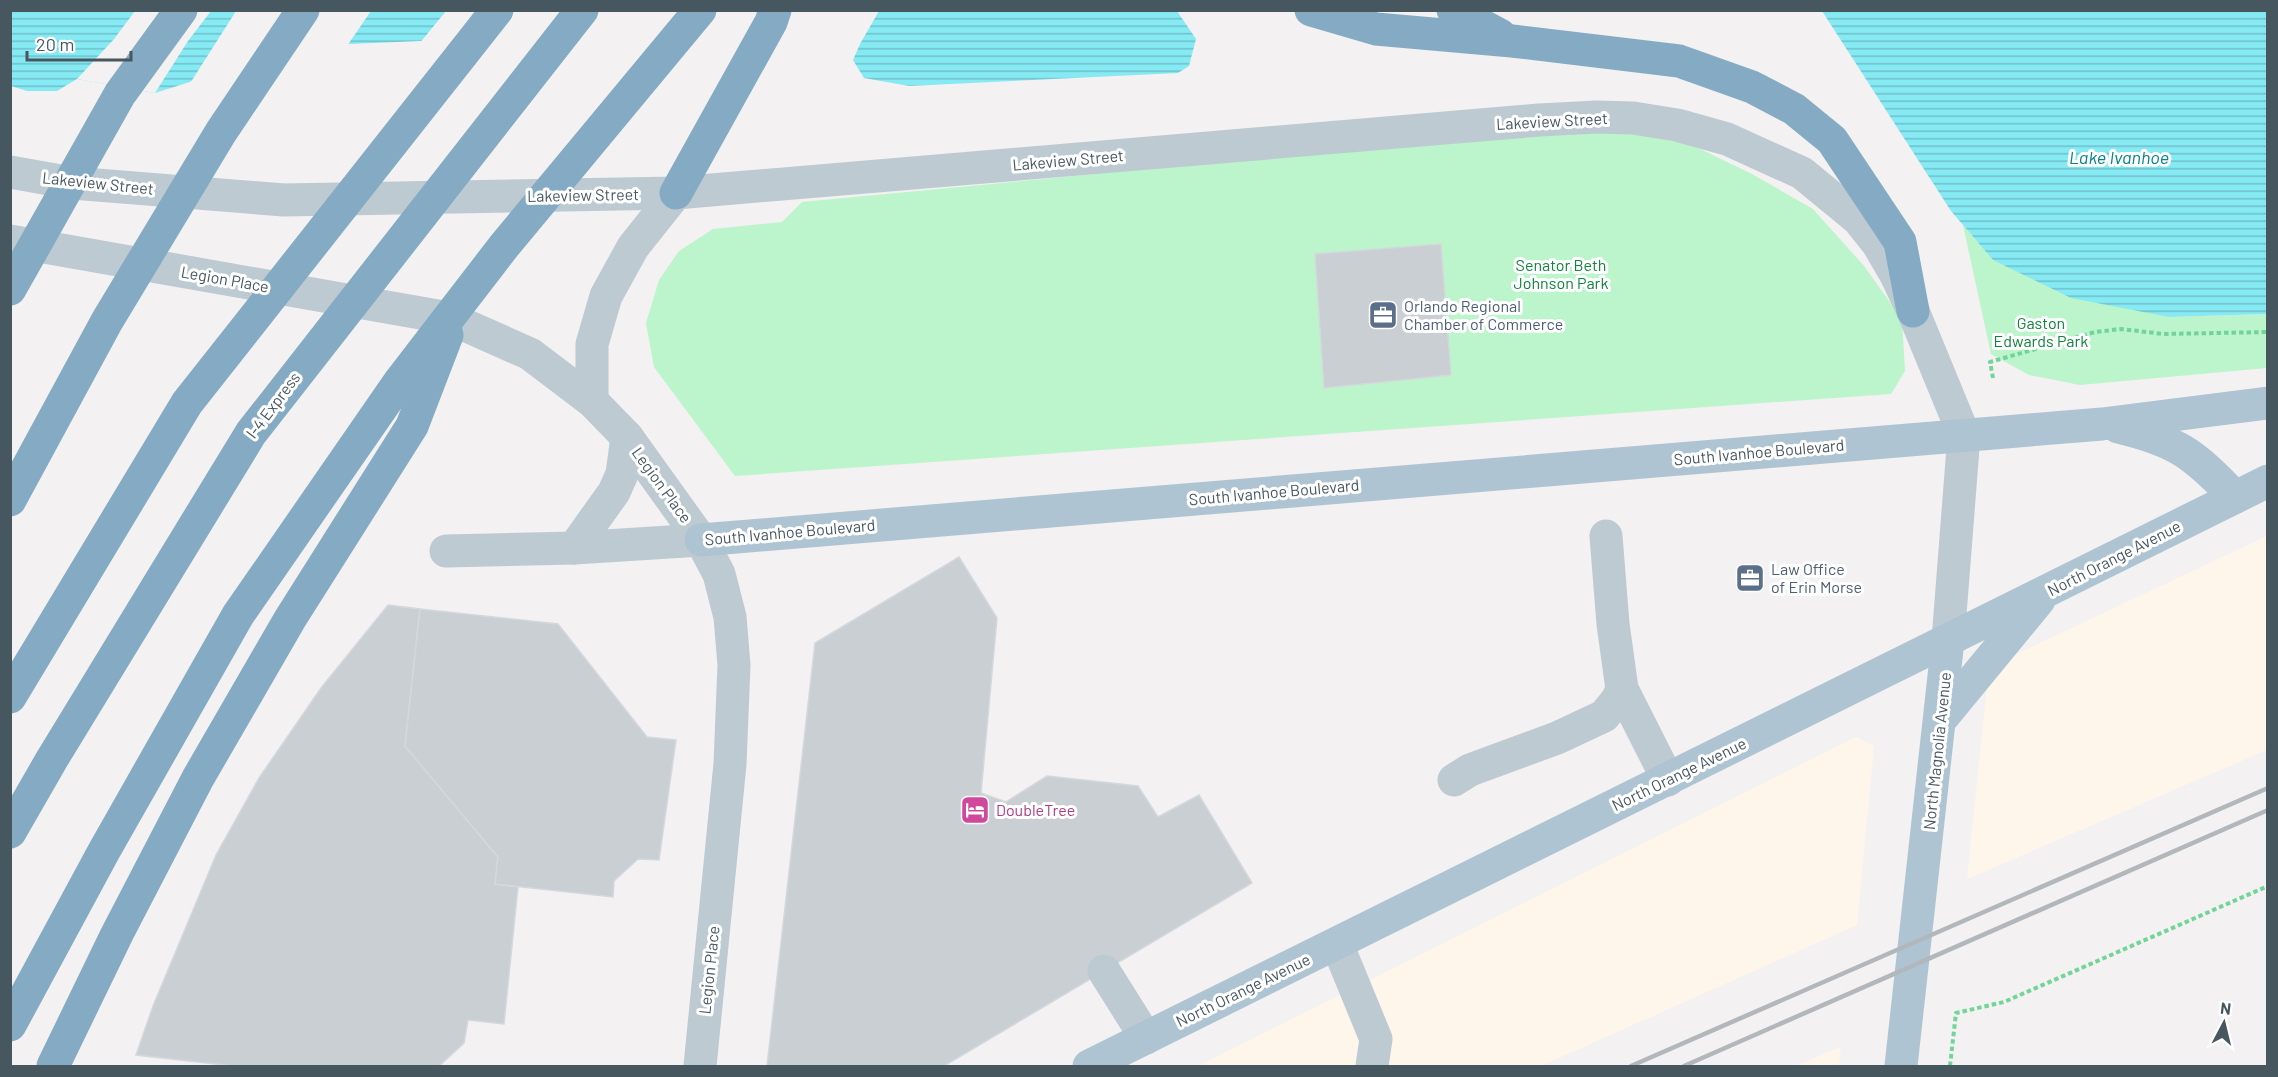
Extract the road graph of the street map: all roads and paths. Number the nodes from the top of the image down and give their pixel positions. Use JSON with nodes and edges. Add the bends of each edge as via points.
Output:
{"nodes":[{"id":1,"x":181,"y":10,"type":"edge"},
{"id":2,"x":303,"y":10,"type":"edge"},
{"id":3,"x":497,"y":10,"type":"edge"},
{"id":4,"x":582,"y":10,"type":"edge"},
{"id":5,"x":700,"y":10,"type":"edge"},
{"id":6,"x":775,"y":10,"type":"edge"},
{"id":7,"x":1311,"y":10,"type":"edge"},
{"id":8,"x":1453,"y":10,"type":"edge"},
{"id":9,"x":1512,"y":41,"type":"junction"},
{"id":10,"x":10,"y":172,"type":"edge"},
{"id":11,"x":72,"y":183,"type":"junction"},
{"id":12,"x":676,"y":193,"type":"junction"},
{"id":13,"x":22,"y":244,"type":"edge"},
{"id":14,"x":10,"y":289,"type":"edge"},
{"id":15,"x":1913,"y":311,"type":"junction"},
{"id":16,"x":2268,"y":332,"type":"edge"},
{"id":17,"x":1993,"y":378,"type":"dead end"},
{"id":18,"x":413,"y":386,"type":"junction"},
{"id":19,"x":592,"y":401,"type":"junction"},
{"id":20,"x":2268,"y":403,"type":"edge"},
{"id":21,"x":2102,"y":423,"type":"junction"},
{"id":22,"x":1964,"y":435,"type":"junction"},
{"id":23,"x":627,"y":437,"type":"junction"},
{"id":24,"x":2268,"y":481,"type":"edge"},
{"id":25,"x":2235,"y":497,"type":"junction"},
{"id":26,"x":10,"y":500,"type":"edge"},
{"id":27,"x":1606,"y":536,"type":"dead end"},
{"id":28,"x":701,"y":540,"type":"junction"},
{"id":29,"x":574,"y":548,"type":"junction"},
{"id":30,"x":446,"y":551,"type":"dead end"},
{"id":31,"x":2046,"y":592,"type":"junction"},
{"id":32,"x":1948,"y":640,"type":"junction"},
{"id":33,"x":1622,"y":689,"type":"junction"},
{"id":34,"x":10,"y":697,"type":"edge"},
{"id":35,"x":1941,"y":719,"type":"junction"},
{"id":36,"x":1454,"y":780,"type":"dead end"},
{"id":37,"x":1668,"y":780,"type":"junction"},
{"id":38,"x":10,"y":832,"type":"edge"},
{"id":39,"x":2268,"y":886,"type":"edge"},
{"id":40,"x":1337,"y":944,"type":"junction"},
{"id":41,"x":1104,"y":971,"type":"dead end"},
{"id":42,"x":10,"y":1025,"type":"edge"},
{"id":43,"x":1146,"y":1038,"type":"junction"},
{"id":44,"x":53,"y":1066,"type":"edge"},
{"id":45,"x":700,"y":1066,"type":"edge"},
{"id":46,"x":1089,"y":1066,"type":"edge"},
{"id":47,"x":1372,"y":1066,"type":"edge"},
{"id":48,"x":1901,"y":1066,"type":"edge"},
{"id":49,"x":1950,"y":1066,"type":"edge"}],
"edges":[{"from":1,"to":11,"type":"highway","via":[[120,94]]},
{"from":2,"to":26,"type":"highway","via":[[221,132],[99,337]]},
{"from":3,"to":34,"type":"highway","via":[[187,403]]},
{"from":4,"to":38,"type":"highway","name":"I-4 Express","via":[[251,433]]},
{"from":5,"to":18,"type":"highway","via":[[458,304]]},
{"from":6,"to":12,"type":"highway"},
{"from":7,"to":9,"type":"highway","via":[[1376,29]]},
{"from":8,"to":9,"type":"highway"},
{"from":9,"to":15,"type":"highway","via":[[1680,61],[1752,87],[1794,109],[1832,140],[1900,242]]},
{"from":10,"to":11,"type":"street","name":"Lakeview Street"},
{"from":11,"to":12,"type":"street","name":"Lakeview Street","via":[[284,200]]},
{"from":11,"to":13,"type":"highway"},
{"from":12,"to":15,"type":"street","name":"Lakeview Street","via":[[1539,120],[1633,118],[1727,139],[1802,173],[1858,219],[1878,244]]},
{"from":12,"to":19,"type":"street","via":[[633,247],[606,296],[592,345]]},
{"from":13,"to":14,"type":"highway"},
{"from":13,"to":19,"type":"street","name":"Legion Place","via":[[449,318],[530,354]]},
{"from":15,"to":22,"type":"street","name":"Lakeview Street"},
{"from":16,"to":17,"type":"path","via":[[2095,332],[1990,362]]},
{"from":18,"to":42,"type":"highway","via":[[238,615]]},
{"from":18,"to":44,"type":"highway","via":[[412,426],[290,619],[198,778]]},
{"from":19,"to":23,"type":"street","name":"Legion Place"},
{"from":20,"to":21,"type":"main road","name":"South Ivanhoe Boulevard"},
{"from":21,"to":22,"type":"main road","name":"South Ivanhoe Boulevard"},
{"from":21,"to":25,"type":"main road","name":"South Ivanhoe Boulevard","via":[[2151,435],[2181,448]]},
{"from":22,"to":28,"type":"main road","name":"South Ivanhoe Boulevard"},
{"from":22,"to":32,"type":"street","name":"North Magnolia Avenue"},
{"from":23,"to":28,"type":"street","name":"Legion Place"},
{"from":23,"to":29,"type":"street","via":[[622,474],[614,492]]},
{"from":24,"to":25,"type":"main road","name":"North Orange Avenue"},
{"from":25,"to":31,"type":"main road","name":"North Orange Avenue"},
{"from":27,"to":33,"type":"street"},
{"from":28,"to":29,"type":"street","name":"South Ivanhoe Boulevard"},
{"from":28,"to":45,"type":"street","name":"Legion Place","via":[[719,574],[730,617],[734,665],[730,764]]},
{"from":29,"to":30,"type":"street","name":"South Ivanhoe Boulevard"},
{"from":31,"to":32,"type":"main road","name":"North Orange Avenue"},
{"from":31,"to":35,"type":"main road"},
{"from":32,"to":35,"type":"main road","name":"North Magnolia Avenue"},
{"from":32,"to":37,"type":"main road","name":"North Orange Avenue"},
{"from":33,"to":36,"type":"street","via":[[1604,716]]},
{"from":33,"to":37,"type":"street"},
{"from":35,"to":48,"type":"main road","name":"North Magnolia Avenue"},
{"from":37,"to":40,"type":"main road","name":"North Orange Avenue"},
{"from":39,"to":49,"type":"path","via":[[2004,1002],[1956,1013]]},
{"from":40,"to":43,"type":"main road","name":"North Orange Avenue"},
{"from":40,"to":47,"type":"street","via":[[1376,1039]]},
{"from":41,"to":43,"type":"street"},
{"from":43,"to":46,"type":"main road","name":"North Orange Avenue"}]}
